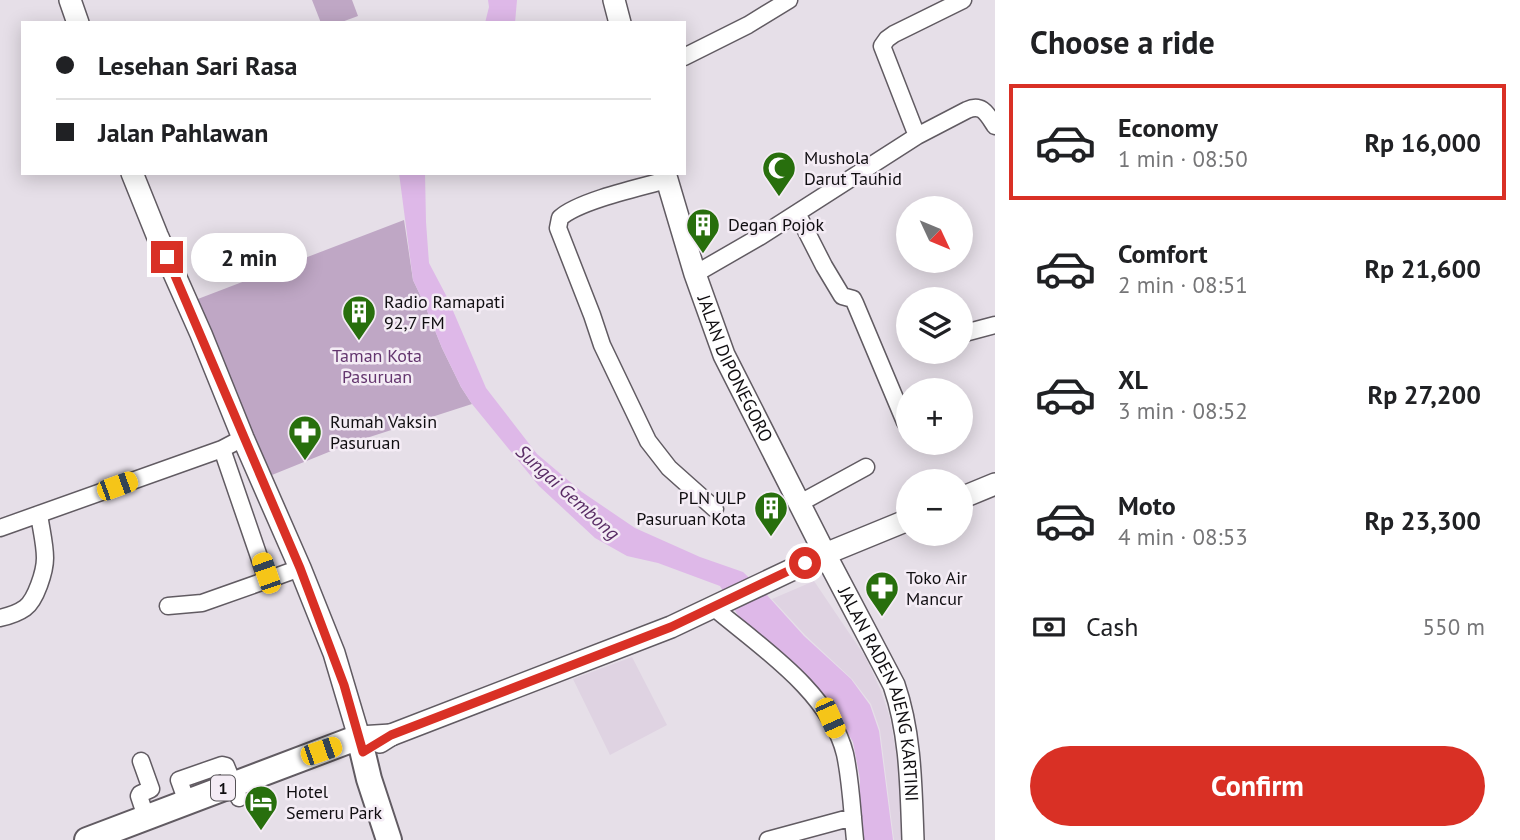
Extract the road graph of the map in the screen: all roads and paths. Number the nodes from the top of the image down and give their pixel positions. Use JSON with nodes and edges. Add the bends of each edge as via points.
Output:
{"nodes":[{"id":1,"x":70,"y":0,"type":"edge"},
{"id":2,"x":614,"y":0,"type":"edge"},
{"id":3,"x":789,"y":0,"type":"edge"},
{"id":4,"x":963,"y":0,"type":"edge"},
{"id":5,"x":77,"y":21,"type":"edge"},
{"id":6,"x":619,"y":21,"type":"edge"},
{"id":7,"x":686,"y":56,"type":"edge"},
{"id":8,"x":995,"y":126,"type":"edge"},
{"id":9,"x":917,"y":136,"type":"junction"},
{"id":10,"x":133,"y":175,"type":"edge"},
{"id":11,"x":666,"y":176,"type":"edge"},
{"id":12,"x":797,"y":213,"type":"junction"},
{"id":13,"x":695,"y":274,"type":"junction"},
{"id":14,"x":995,"y":325,"type":"edge"},
{"id":15,"x":973,"y":331,"type":"edge"},
{"id":16,"x":896,"y":401,"type":"edge"},
{"id":17,"x":243,"y":438,"type":"junction"},
{"id":18,"x":222,"y":449,"type":"junction"},
{"id":19,"x":866,"y":467,"type":"dead end"},
{"id":20,"x":995,"y":484,"type":"edge"},
{"id":21,"x":973,"y":493,"type":"edge"},
{"id":22,"x":800,"y":503,"type":"junction"},
{"id":23,"x":715,"y":509,"type":"dead end"},
{"id":24,"x":38,"y":514,"type":"junction"},
{"id":25,"x":896,"y":525,"type":"edge"},
{"id":26,"x":0,"y":528,"type":"edge"},
{"id":27,"x":825,"y":554,"type":"junction"},
{"id":28,"x":300,"y":568,"type":"junction"},
{"id":29,"x":267,"y":580,"type":"junction"},
{"id":30,"x":718,"y":605,"type":"junction"},
{"id":31,"x":168,"y":606,"type":"dead end"},
{"id":32,"x":0,"y":618,"type":"edge"},
{"id":33,"x":361,"y":744,"type":"junction"},
{"id":34,"x":141,"y":761,"type":"dead end"},
{"id":35,"x":151,"y":789,"type":"junction"},
{"id":36,"x":183,"y":791,"type":"junction"},
{"id":37,"x":237,"y":791,"type":"junction"},
{"id":38,"x":146,"y":817,"type":"junction"},
{"id":39,"x":853,"y":817,"type":"junction"},
{"id":40,"x":108,"y":838,"type":"edge"},
{"id":41,"x":389,"y":840,"type":"edge"},
{"id":42,"x":768,"y":840,"type":"edge"},
{"id":43,"x":855,"y":840,"type":"edge"},
{"id":44,"x":913,"y":840,"type":"edge"}],
"edges":[{"from":1,"to":5,"type":"main road"},
{"from":2,"to":6,"type":"main road"},
{"from":3,"to":7,"type":"street"},
{"from":4,"to":9,"type":"street","via":[[894,34],[882,46]]},
{"from":8,"to":9,"type":"street","via":[[986,113],[973,107]]},
{"from":9,"to":12,"type":"street"},
{"from":10,"to":17,"type":"main road"},
{"from":11,"to":13,"type":"main road","name":"JALAN DIPONEGORO"},
{"from":11,"to":23,"type":"street","via":[[573,209],[560,218],[558,228],[601,345],[648,441],[668,468]]},
{"from":12,"to":13,"type":"street"},
{"from":12,"to":16,"type":"street","via":[[842,296],[853,299]]},
{"from":13,"to":22,"type":"main road","name":"JALAN DIPONEGORO","via":[[724,355]]},
{"from":14,"to":15,"type":"street"},
{"from":17,"to":18,"type":"street"},
{"from":17,"to":28,"type":"main road"},
{"from":18,"to":24,"type":"street"},
{"from":18,"to":29,"type":"street"},
{"from":19,"to":22,"type":"street"},
{"from":20,"to":21,"type":"main road"},
{"from":22,"to":27,"type":"main road","name":"JALAN DIPONEGORO"},
{"from":24,"to":26,"type":"street"},
{"from":24,"to":32,"type":"street","via":[[45,555],[39,585],[26,608]]},
{"from":25,"to":27,"type":"main road"},
{"from":27,"to":30,"type":"main road"},
{"from":27,"to":44,"type":"main road","name":"JALAN RADEN AJENG KARTINI","via":[[899,699],[910,770]]},
{"from":28,"to":29,"type":"street"},
{"from":28,"to":33,"type":"main road","via":[[334,653]]},
{"from":29,"to":31,"type":"street","via":[[202,603]]},
{"from":30,"to":33,"type":"main road"},
{"from":30,"to":39,"type":"street","via":[[805,686],[830,718],[844,751]]},
{"from":33,"to":37,"type":"highway","number":"1"},
{"from":33,"to":41,"type":"highway"},
{"from":34,"to":35,"type":"street"},
{"from":35,"to":36,"type":"street"},
{"from":35,"to":38,"type":"street","via":[[139,794]]},
{"from":36,"to":37,"type":"highway","number":"1"},
{"from":36,"to":38,"type":"highway","number":"1"},
{"from":37,"to":40,"type":"highway","number":"1"},
{"from":38,"to":40,"type":"highway","number":"1"},
{"from":39,"to":42,"type":"street"},
{"from":39,"to":43,"type":"street"}]}
